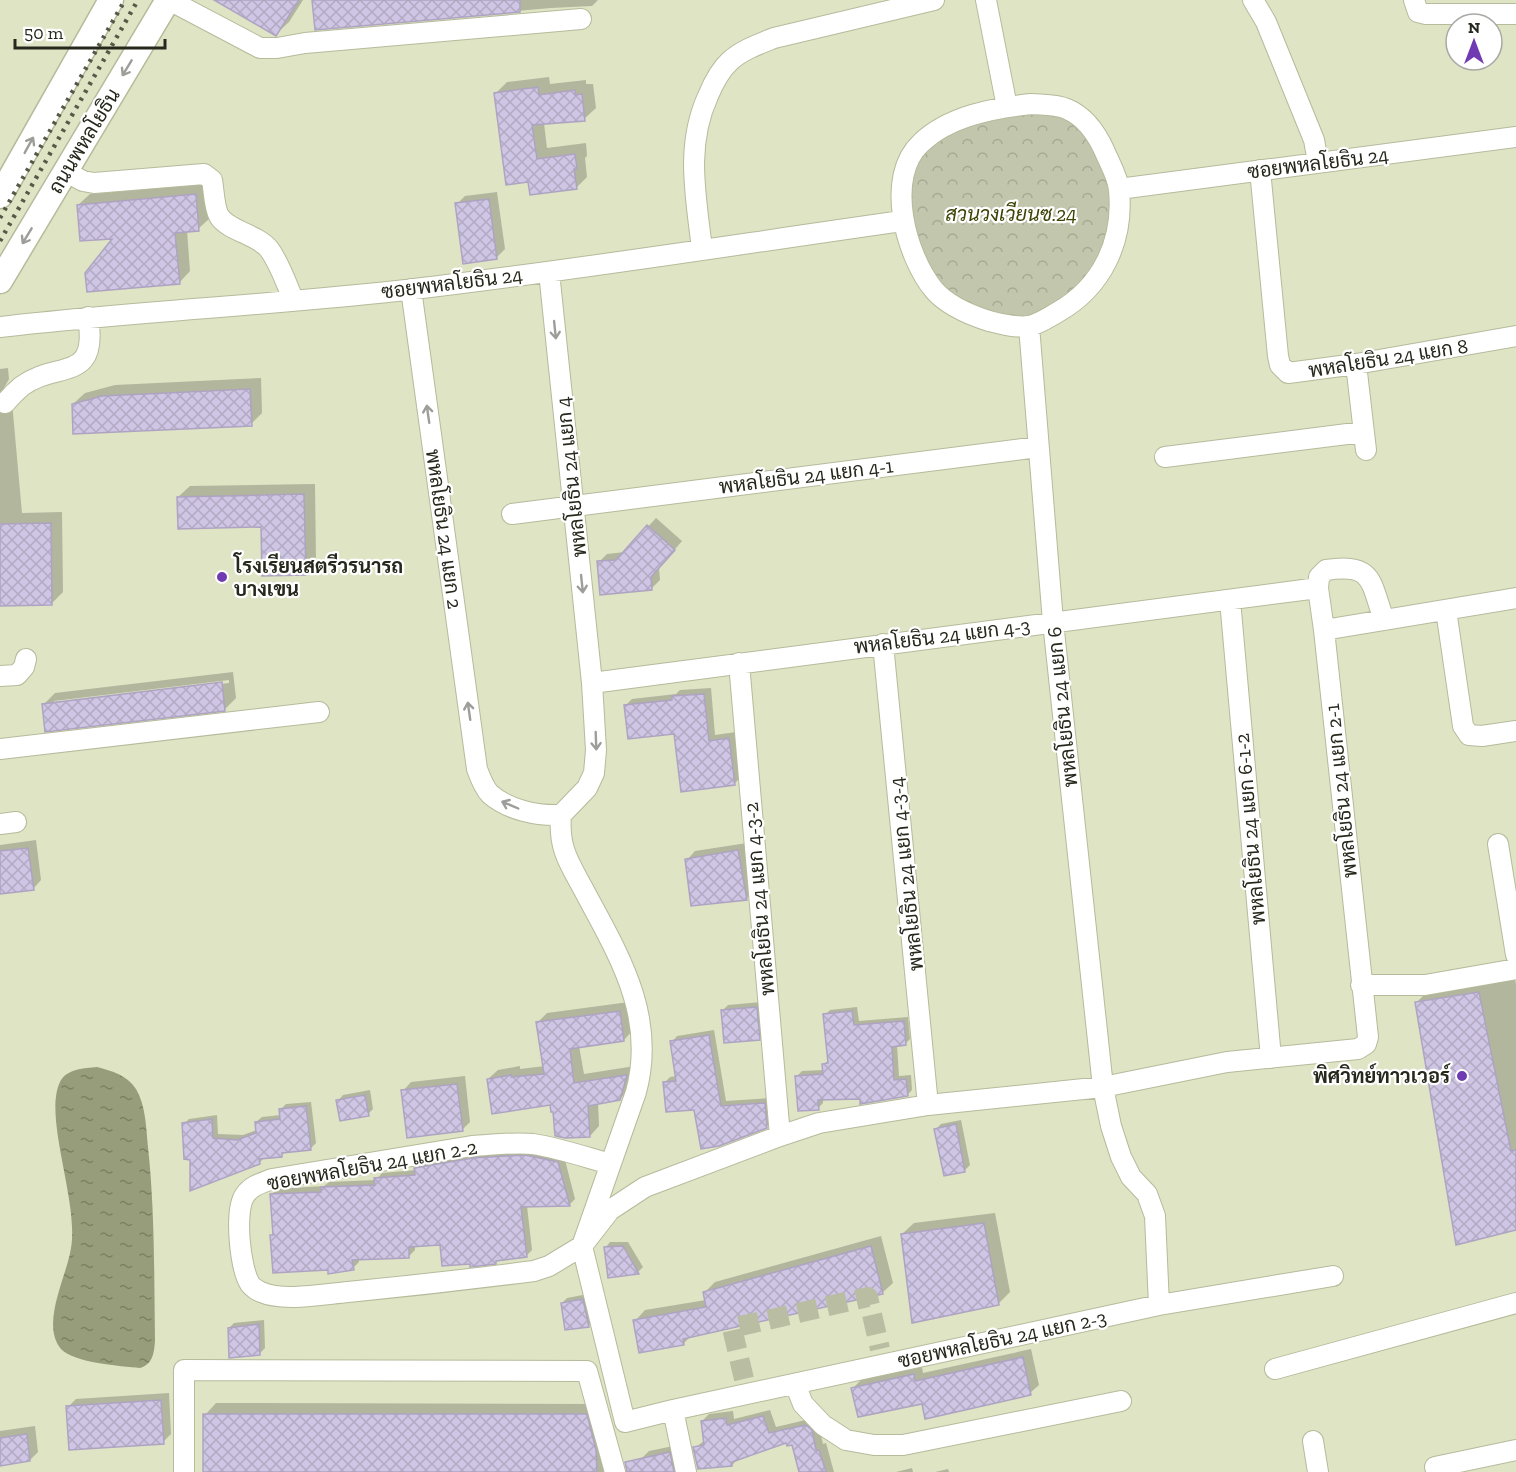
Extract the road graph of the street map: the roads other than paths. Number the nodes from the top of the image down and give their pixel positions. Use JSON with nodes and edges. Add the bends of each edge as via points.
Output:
{"nodes":[{"id":1,"x":111,"y":0,"type":"edge"},
{"id":2,"x":168,"y":0,"type":"edge"},
{"id":3,"x":934,"y":0,"type":"edge"},
{"id":4,"x":987,"y":0,"type":"edge"},
{"id":5,"x":1253,"y":0,"type":"edge"},
{"id":6,"x":1416,"y":6,"type":"edge"},
{"id":7,"x":1516,"y":14,"type":"edge"},
{"id":8,"x":581,"y":19,"type":"dead end"},
{"id":9,"x":1007,"y":107,"type":"junction"},
{"id":10,"x":1516,"y":137,"type":"edge"},
{"id":11,"x":1318,"y":162,"type":"junction"},
{"id":12,"x":1260,"y":170,"type":"junction"},
{"id":13,"x":66,"y":172,"type":"junction"},
{"id":14,"x":1119,"y":189,"type":"junction"},
{"id":15,"x":0,"y":196,"type":"edge"},
{"id":16,"x":902,"y":221,"type":"junction"},
{"id":17,"x":702,"y":249,"type":"junction"},
{"id":18,"x":549,"y":272,"type":"junction"},
{"id":19,"x":0,"y":281,"type":"edge"},
{"id":20,"x":411,"y":289,"type":"junction"},
{"id":21,"x":293,"y":299,"type":"junction"},
{"id":22,"x":88,"y":317,"type":"junction"},
{"id":23,"x":1029,"y":326,"type":"junction"},
{"id":24,"x":0,"y":327,"type":"edge"},
{"id":25,"x":1516,"y":336,"type":"edge"},
{"id":26,"x":1356,"y":364,"type":"junction"},
{"id":27,"x":5,"y":403,"type":"dead end"},
{"id":28,"x":1038,"y":447,"type":"junction"},
{"id":29,"x":1166,"y":457,"type":"dead end"},
{"id":30,"x":573,"y":505,"type":"junction"},
{"id":31,"x":512,"y":514,"type":"dead end"},
{"id":32,"x":1318,"y":593,"type":"junction"},
{"id":33,"x":1516,"y":598,"type":"edge"},
{"id":34,"x":1230,"y":600,"type":"junction"},
{"id":35,"x":1446,"y":610,"type":"junction"},
{"id":36,"x":1384,"y":620,"type":"junction"},
{"id":37,"x":1053,"y":622,"type":"junction"},
{"id":38,"x":1324,"y":630,"type":"junction"},
{"id":39,"x":883,"y":644,"type":"junction"},
{"id":40,"x":739,"y":663,"type":"junction"},
{"id":41,"x":592,"y":683,"type":"junction"},
{"id":42,"x":319,"y":712,"type":"dead end"},
{"id":43,"x":1516,"y":730,"type":"edge"},
{"id":44,"x":0,"y":749,"type":"edge"},
{"id":45,"x":561,"y":814,"type":"junction"},
{"id":46,"x":1498,"y":844,"type":"dead end"},
{"id":47,"x":1516,"y":955,"type":"edge"},
{"id":48,"x":1516,"y":969,"type":"edge"},
{"id":49,"x":1361,"y":985,"type":"junction"},
{"id":50,"x":1270,"y":1058,"type":"junction"},
{"id":51,"x":1103,"y":1087,"type":"junction"},
{"id":52,"x":928,"y":1105,"type":"junction"},
{"id":53,"x":780,"y":1136,"type":"junction"},
{"id":54,"x":610,"y":1164,"type":"junction"},
{"id":55,"x":582,"y":1246,"type":"junction"},
{"id":56,"x":1333,"y":1276,"type":"dead end"},
{"id":57,"x":1516,"y":1303,"type":"edge"},
{"id":58,"x":1159,"y":1305,"type":"junction"},
{"id":59,"x":1275,"y":1369,"type":"dead end"},
{"id":60,"x":795,"y":1383,"type":"junction"},
{"id":61,"x":1121,"y":1401,"type":"dead end"},
{"id":62,"x":673,"y":1410,"type":"junction"},
{"id":63,"x":1313,"y":1441,"type":"dead end"},
{"id":64,"x":1516,"y":1450,"type":"edge"},
{"id":65,"x":1435,"y":1467,"type":"dead end"},
{"id":66,"x":184,"y":1472,"type":"edge"},
{"id":67,"x":615,"y":1472,"type":"edge"},
{"id":68,"x":686,"y":1472,"type":"edge"},
{"id":69,"x":1318,"y":1472,"type":"edge"}],
"edges":[{"from":15,"to":1,"type":"main road","one_way":true},
{"from":2,"to":8,"type":"street","via":[[260,48]]},
{"from":2,"to":13,"type":"main road","name":"ถนนพหลโยธิน","one_way":true},
{"from":3,"to":17,"type":"street","via":[[774,38],[730,61],[713,83],[696,129],[693,174]]},
{"from":4,"to":9,"type":"street"},
{"from":5,"to":11,"type":"street","via":[[1266,22],[1314,140]]},
{"from":6,"to":7,"type":"street","via":[[1426,14]]},
{"from":9,"to":14,"type":"street","via":[[1051,105],[1081,117],[1103,147]]},
{"from":9,"to":16,"type":"street","via":[[967,117],[921,142],[906,168]]},
{"from":10,"to":11,"type":"street","name":"ซอยพหลโยธิน 24"},
{"from":11,"to":12,"type":"street","name":"ซอยพหลโยธิน 24"},
{"from":12,"to":14,"type":"street","name":"ซอยพหลโยธิน 24"},
{"from":12,"to":26,"type":"street","name":"พหลโยธิน 24 แยก 8","via":[[1280,365],[1288,373]]},
{"from":13,"to":19,"type":"main road","name":"ถนนพหลโยธิน","one_way":true},
{"from":13,"to":21,"type":"street","via":[[94,183],[209,176],[218,215],[268,248]]},
{"from":14,"to":23,"type":"street","via":[[1114,248],[1107,264],[1085,293],[1068,307]]},
{"from":16,"to":17,"type":"street","name":"ซอยพหลโยธิน 24"},
{"from":16,"to":23,"type":"street","via":[[919,266],[934,290],[947,301],[982,319]]},
{"from":17,"to":18,"type":"street","name":"ซอยพหลโยธิน 24"},
{"from":18,"to":20,"type":"street","name":"ซอยพหลโยธิน 24"},
{"from":18,"to":30,"type":"street","name":"พหลโยธิน 24 แยก 4","one_way":true},
{"from":20,"to":21,"type":"street","name":"ซอยพหลโยธิน 24"},
{"from":45,"to":20,"type":"street","name":"พหลโยธิน 24 แยก 2","one_way":true,"via":[[548,815],[506,805],[488,793],[477,769]]},
{"from":21,"to":22,"type":"street","name":"ซอยพหลโยธิน 24"},
{"from":22,"to":24,"type":"street","name":"ซอยพหลโยธิน 24"},
{"from":22,"to":27,"type":"street","via":[[91,338],[87,356],[69,370],[22,386]]},
{"from":23,"to":28,"type":"street","name":"พหลโยธิน 24 แยก 6"},
{"from":25,"to":26,"type":"street","name":"พหลโยธิน 24 แยก 8"},
{"from":26,"to":29,"type":"street","via":[[1364,441]]},
{"from":28,"to":30,"type":"street","name":"พหลโยธิน 24 แยก 4-1"},
{"from":28,"to":37,"type":"street","name":"พหลโยธิน 24 แยก 6"},
{"from":30,"to":31,"type":"street","name":"พหลโยธิน 24 แยก 4-1"},
{"from":30,"to":41,"type":"street","name":"พหลโยธิน 24 แยก 4","one_way":true},
{"from":32,"to":34,"type":"street","name":"พหลโยธิน 24 แยก 4-3"},
{"from":32,"to":36,"type":"street","via":[[1319,577],[1326,570],[1363,571]]},
{"from":32,"to":38,"type":"street","name":"พหลโยธิน 24 แยก 2-1"},
{"from":33,"to":35,"type":"street"},
{"from":34,"to":37,"type":"street","name":"พหลโยธิน 24 แยก 4-3"},
{"from":34,"to":50,"type":"street","name":"พหลโยธิน 24 แยก 6-1-2"},
{"from":35,"to":36,"type":"street"},
{"from":35,"to":43,"type":"street","via":[[1463,726],[1469,735],[1482,736]]},
{"from":36,"to":38,"type":"street"},
{"from":37,"to":39,"type":"street","name":"พหลโยธิน 24 แยก 4-3"},
{"from":37,"to":51,"type":"street","name":"พหลโยธิน 24 แยก 6"},
{"from":38,"to":49,"type":"street","name":"พหลโยธิน 24 แยก 2-1"},
{"from":39,"to":40,"type":"street","name":"พหลโยธิน 24 แยก 4-3"},
{"from":39,"to":52,"type":"street","name":"พหลโยธิน 24 แยก 4-3-4"},
{"from":40,"to":41,"type":"street","name":"พหลโยธิน 24 แยก 4-3"},
{"from":40,"to":53,"type":"street","name":"พหลโยธิน 24 แยก 4-3-2"},
{"from":41,"to":45,"type":"street","one_way":true,"via":[[597,750],[594,773],[587,788]]},
{"from":42,"to":44,"type":"street"},
{"from":45,"to":54,"type":"street","via":[[562,848],[624,966],[638,1011],[641,1072]]},
{"from":46,"to":47,"type":"street"},
{"from":48,"to":49,"type":"street","via":[[1425,985]]},
{"from":49,"to":50,"type":"street","name":"พหลโยธิน 24 แยก 2-1","via":[[1366,1044],[1358,1049]]},
{"from":50,"to":51,"type":"street","name":"พหลโยธิน 24 แยก 2-1","via":[[1227,1062]]},
{"from":51,"to":52,"type":"street","name":"พหลโยธิน 24 แยก 2-1"},
{"from":51,"to":58,"type":"street","name":"พหลโยธิน 24 แยก 6","via":[[1121,1157],[1131,1177],[1147,1194],[1155,1216]]},
{"from":52,"to":53,"type":"street","name":"พหลโยธิน 24 แยก 2-1","via":[[819,1123]]},
{"from":53,"to":55,"type":"street","name":"พหลโยธิน 24 แยก 2-1","via":[[645,1187],[610,1210]]},
{"from":54,"to":55,"type":"street"},
{"from":54,"to":55,"type":"street","name":"ซอยพหลโยธิน 24 แยก 2-2","via":[[531,1144],[472,1146],[272,1179],[255,1185],[242,1202],[242,1260],[250,1284],[275,1296],[311,1296],[534,1271]]},
{"from":55,"to":62,"type":"street","name":"ซอยพหลโยธิน 24 แยก 2-3","via":[[625,1422]]},
{"from":56,"to":58,"type":"street","name":"ซอยพหลโยธิน 24 แยก 2-3"},
{"from":57,"to":59,"type":"street"},
{"from":58,"to":60,"type":"street","name":"ซอยพหลโยธิน 24 แยก 2-3","via":[[882,1357]]},
{"from":60,"to":61,"type":"street","via":[[803,1404],[823,1425],[846,1440],[874,1444],[903,1444]]},
{"from":60,"to":62,"type":"street","name":"ซอยพหลโยธิน 24 แยก 2-3","via":[[746,1386]]},
{"from":62,"to":68,"type":"street"},
{"from":63,"to":69,"type":"street"},
{"from":64,"to":65,"type":"street"},
{"from":66,"to":67,"type":"street","via":[[184,1370],[587,1371]]}]}
